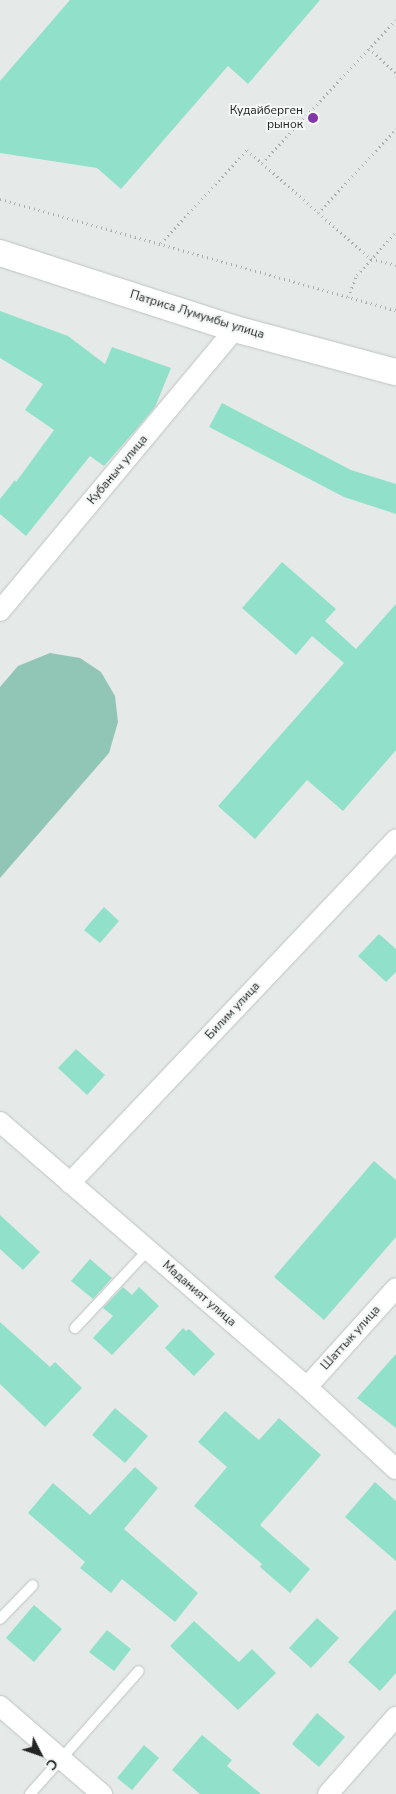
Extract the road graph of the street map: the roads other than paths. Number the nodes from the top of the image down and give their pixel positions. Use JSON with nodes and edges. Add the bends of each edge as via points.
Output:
{"nodes":[{"id":1,"x":0,"y":252,"type":"edge"},
{"id":2,"x":235,"y":328,"type":"junction"},
{"id":3,"x":396,"y":372,"type":"edge"},
{"id":4,"x":0,"y":611,"type":"edge"},
{"id":5,"x":396,"y":839,"type":"edge"},
{"id":6,"x":0,"y":1122,"type":"edge"},
{"id":7,"x":70,"y":1183,"type":"junction"},
{"id":8,"x":148,"y":1250,"type":"junction"},
{"id":9,"x":396,"y":1288,"type":"edge"},
{"id":10,"x":76,"y":1328,"type":"dead end"},
{"id":11,"x":307,"y":1387,"type":"junction"},
{"id":12,"x":396,"y":1469,"type":"edge"},
{"id":13,"x":33,"y":1585,"type":"dead end"},
{"id":14,"x":0,"y":1619,"type":"edge"},
{"id":15,"x":139,"y":1671,"type":"dead end"},
{"id":16,"x":0,"y":1706,"type":"edge"},
{"id":17,"x":396,"y":1717,"type":"edge"},
{"id":18,"x":62,"y":1759,"type":"junction"},
{"id":19,"x":30,"y":1794,"type":"edge"},
{"id":20,"x":102,"y":1794,"type":"edge"},
{"id":21,"x":328,"y":1794,"type":"edge"}],
"edges":[{"from":1,"to":2,"type":"street","name":"Патриса Лумумбы улица"},
{"from":2,"to":3,"type":"street","name":"Патриса Лумумбы улица"},
{"from":2,"to":4,"type":"street","name":"Кубаныч улица"},
{"from":5,"to":7,"type":"street","name":"Билим улица"},
{"from":6,"to":7,"type":"street","name":"Маданият улица"},
{"from":7,"to":8,"type":"street","name":"Маданият улица"},
{"from":8,"to":10,"type":"lane"},
{"from":8,"to":11,"type":"street","name":"Маданият улица"},
{"from":9,"to":11,"type":"street","name":"Шаттык улица"},
{"from":11,"to":12,"type":"street","name":"Маданият улица"},
{"from":13,"to":14,"type":"lane"},
{"from":15,"to":18,"type":"lane"},
{"from":16,"to":18,"type":"street"},
{"from":17,"to":21,"type":"street"},
{"from":18,"to":19,"type":"lane"},
{"from":18,"to":20,"type":"street"}]}
